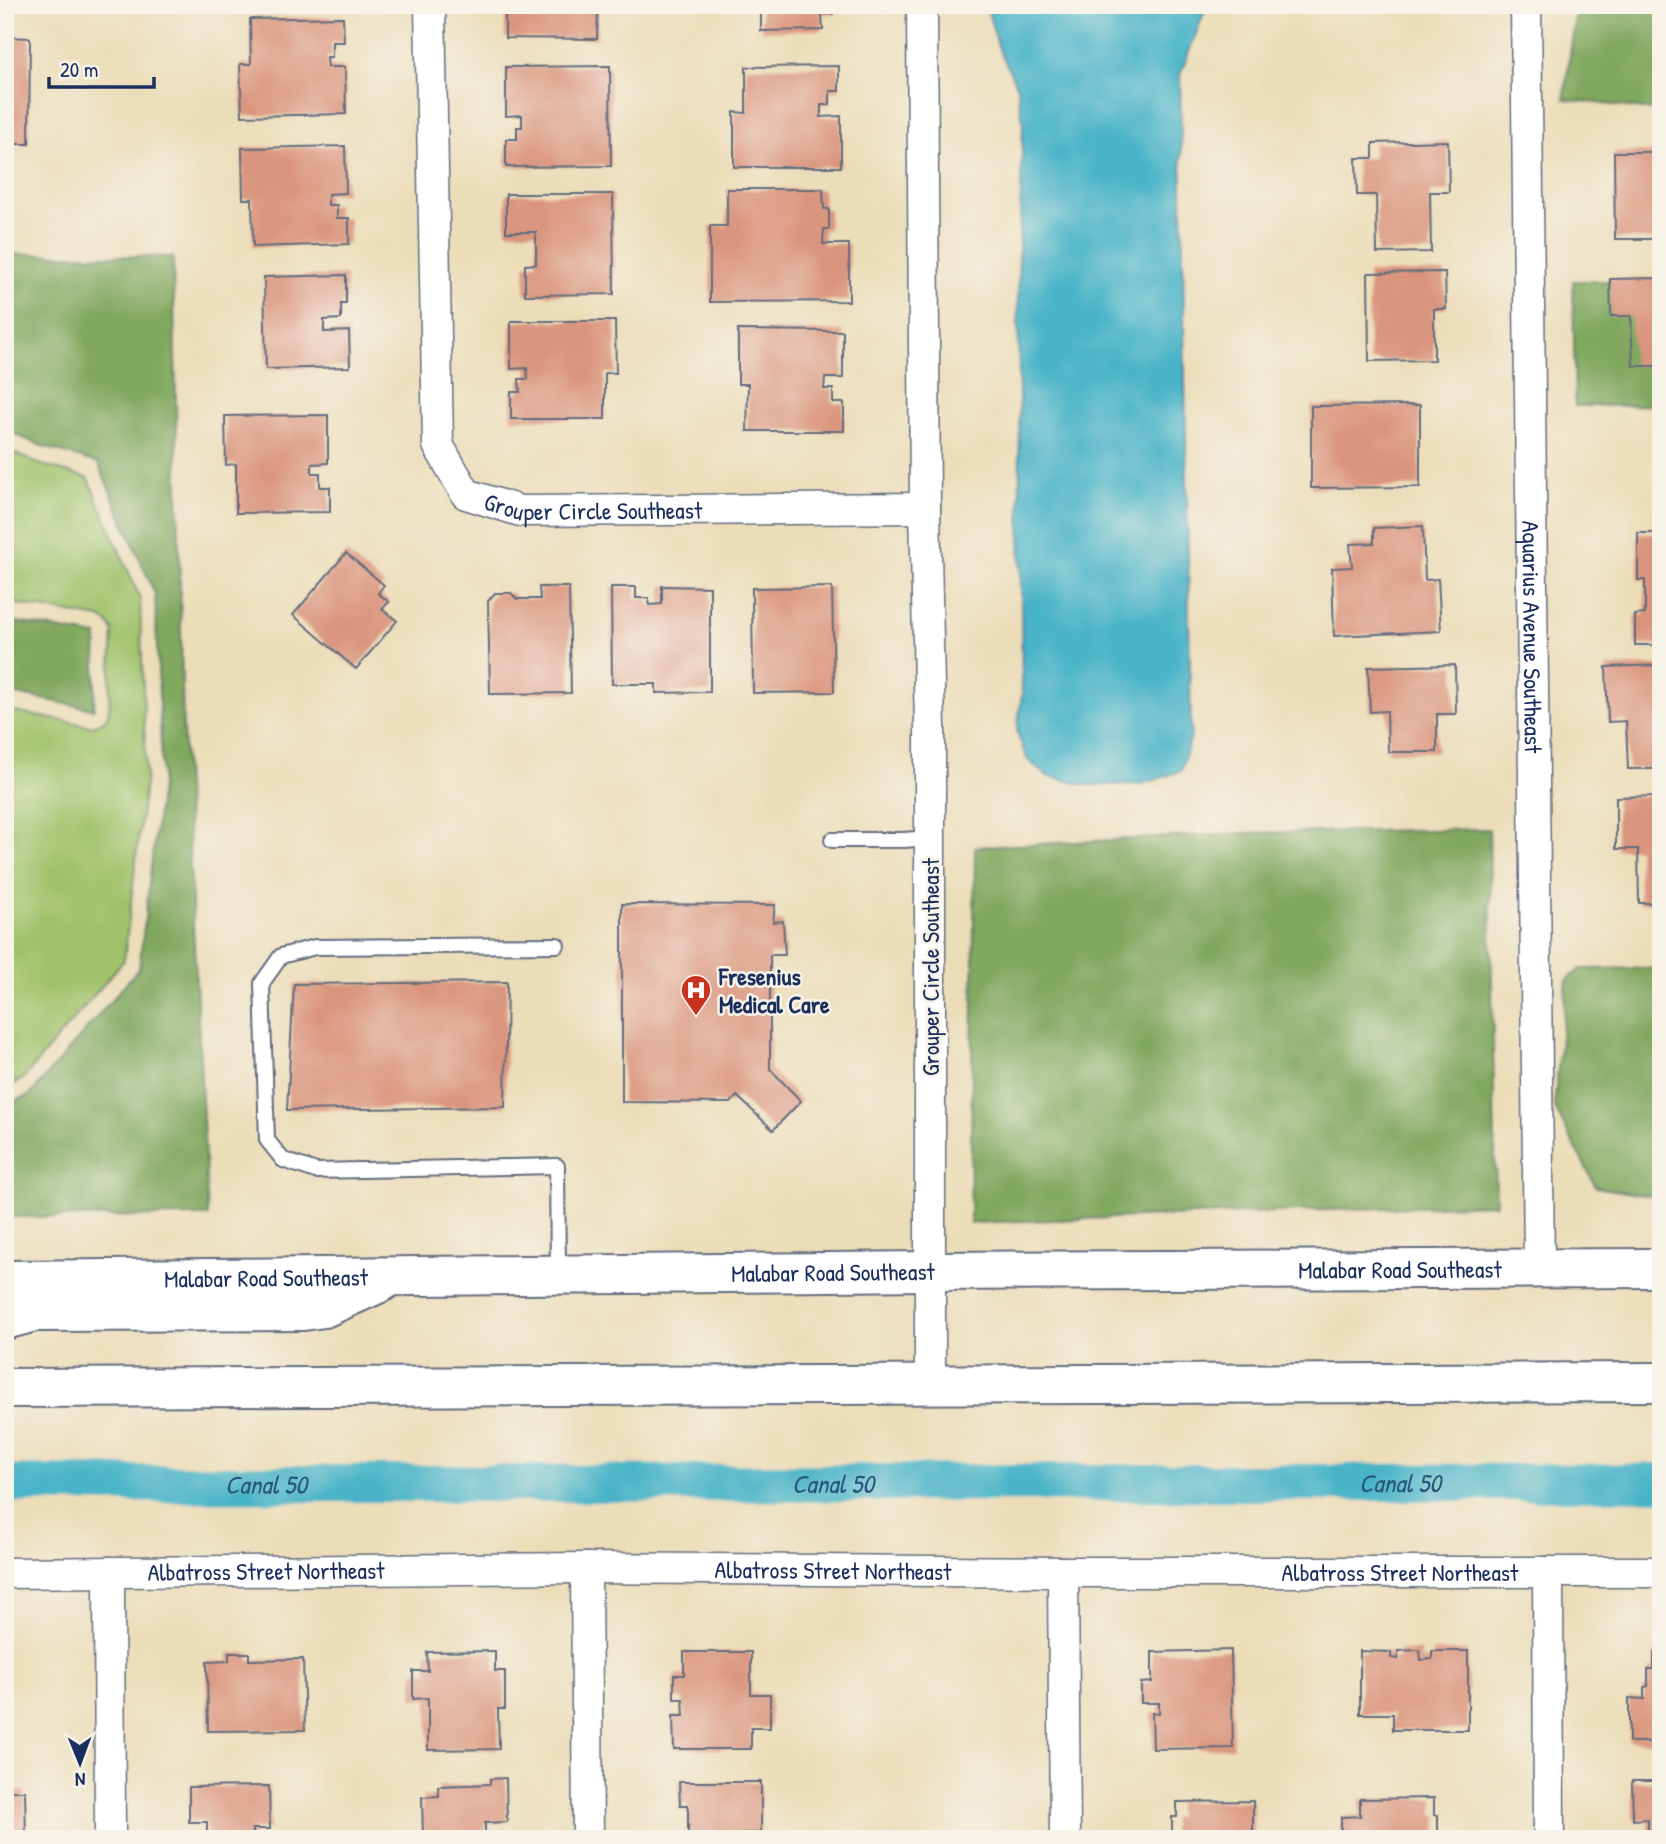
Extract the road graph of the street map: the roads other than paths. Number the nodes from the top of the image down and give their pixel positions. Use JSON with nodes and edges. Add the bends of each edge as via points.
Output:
{"nodes":[{"id":1,"x":430,"y":5,"type":"edge"},
{"id":2,"x":922,"y":5,"type":"edge"},
{"id":3,"x":1526,"y":5,"type":"edge"},
{"id":4,"x":925,"y":508,"type":"junction"},
{"id":5,"x":930,"y":838,"type":"junction"},
{"id":6,"x":832,"y":840,"type":"dead end"},
{"id":7,"x":556,"y":945,"type":"dead end"},
{"id":8,"x":1539,"y":1267,"type":"junction"},
{"id":9,"x":1661,"y":1268,"type":"edge"},
{"id":10,"x":930,"y":1271,"type":"junction"},
{"id":11,"x":397,"y":1275,"type":"junction"},
{"id":12,"x":558,"y":1275,"type":"junction"},
{"id":13,"x":5,"y":1280,"type":"edge"},
{"id":14,"x":5,"y":1320,"type":"edge"},
{"id":15,"x":5,"y":1370,"type":"edge"},
{"id":16,"x":1661,"y":1382,"type":"edge"},
{"id":17,"x":930,"y":1385,"type":"junction"},
{"id":18,"x":23,"y":1387,"type":"edge"},
{"id":19,"x":586,"y":1568,"type":"junction"},
{"id":20,"x":109,"y":1572,"type":"junction"},
{"id":21,"x":1063,"y":1572,"type":"junction"},
{"id":22,"x":1548,"y":1572,"type":"junction"},
{"id":23,"x":1661,"y":1572,"type":"edge"},
{"id":24,"x":5,"y":1573,"type":"edge"},
{"id":25,"x":110,"y":1839,"type":"edge"},
{"id":26,"x":588,"y":1839,"type":"edge"},
{"id":27,"x":1065,"y":1839,"type":"edge"},
{"id":28,"x":1549,"y":1839,"type":"edge"}],
"edges":[{"from":1,"to":4,"type":"street","name":"Grouper Circle Southeast","via":[[438,445],[466,494],[520,511]]},
{"from":2,"to":4,"type":"street","name":"Grouper Circle Southeast"},
{"from":3,"to":8,"type":"street","name":"Aquarius Avenue Southeast"},
{"from":4,"to":5,"type":"street","name":"Grouper Circle Southeast"},
{"from":5,"to":6,"type":"lane"},
{"from":5,"to":10,"type":"street","name":"Grouper Circle Southeast"},
{"from":7,"to":12,"type":"lane","via":[[314,947],[281,956],[262,983],[267,1140],[283,1160],[316,1171],[557,1166]]},
{"from":8,"to":9,"type":"main road","name":"Malabar Road Southeast"},
{"from":8,"to":10,"type":"main road","name":"Malabar Road Southeast"},
{"from":10,"to":12,"type":"main road","name":"Malabar Road Southeast"},
{"from":10,"to":17,"type":"street","name":"Grouper Circle Southeast"},
{"from":11,"to":12,"type":"main road","name":"Malabar Road Southeast"},
{"from":11,"to":13,"type":"main road","name":"Malabar Road Southeast"},
{"from":11,"to":14,"type":"main road","via":[[324,1308],[303,1311],[35,1312]]},
{"from":15,"to":18,"type":"main road"},
{"from":16,"to":17,"type":"main road"},
{"from":17,"to":18,"type":"main road"},
{"from":19,"to":20,"type":"street","name":"Albatross Street Northeast"},
{"from":19,"to":21,"type":"street","name":"Albatross Street Northeast"},
{"from":19,"to":26,"type":"street"},
{"from":20,"to":24,"type":"street","name":"Albatross Street Northeast"},
{"from":20,"to":25,"type":"street"},
{"from":21,"to":22,"type":"street","name":"Albatross Street Northeast"},
{"from":21,"to":27,"type":"street"},
{"from":22,"to":23,"type":"street","name":"Albatross Street Northeast"},
{"from":22,"to":28,"type":"street"}]}
